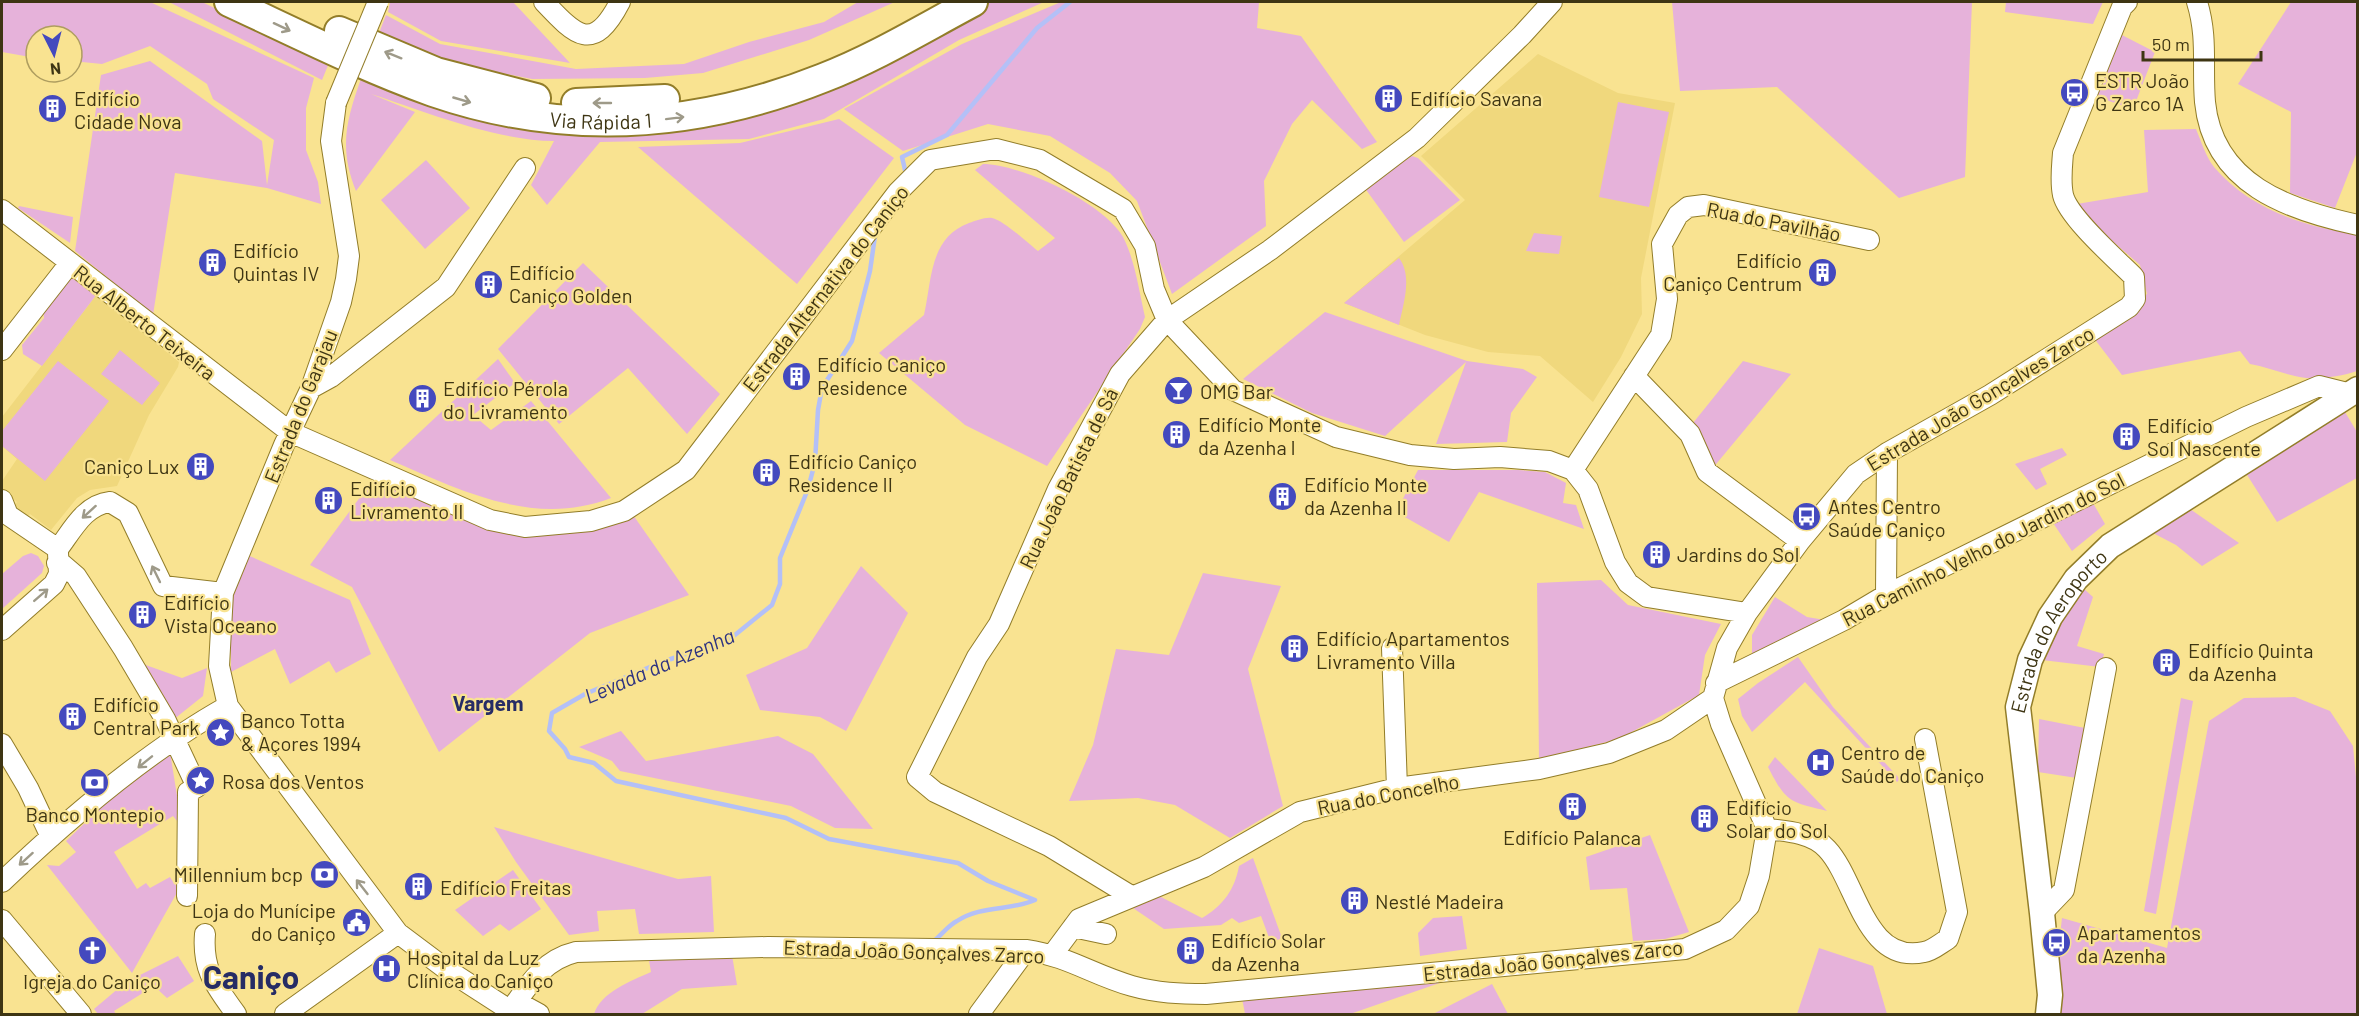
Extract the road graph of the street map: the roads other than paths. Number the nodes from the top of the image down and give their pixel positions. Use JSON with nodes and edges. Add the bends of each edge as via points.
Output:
{"nodes":[{"id":1,"x":229,"y":2,"type":"edge"},
{"id":2,"x":274,"y":2,"type":"edge"},
{"id":3,"x":378,"y":2,"type":"edge"},
{"id":4,"x":544,"y":2,"type":"edge"},
{"id":5,"x":620,"y":2,"type":"edge"},
{"id":6,"x":935,"y":2,"type":"edge"},
{"id":7,"x":973,"y":2,"type":"edge"},
{"id":8,"x":1552,"y":2,"type":"edge"},
{"id":9,"x":2127,"y":2,"type":"edge"},
{"id":10,"x":2197,"y":2,"type":"edge"},
{"id":11,"x":525,"y":168,"type":"dead end"},
{"id":12,"x":2,"y":210,"type":"edge"},
{"id":13,"x":2358,"y":225,"type":"edge"},
{"id":14,"x":1869,"y":240,"type":"dead end"},
{"id":15,"x":70,"y":263,"type":"junction"},
{"id":16,"x":1167,"y":320,"type":"junction"},
{"id":17,"x":2,"y":350,"type":"edge"},
{"id":18,"x":1634,"y":376,"type":"junction"},
{"id":19,"x":311,"y":388,"type":"junction"},
{"id":20,"x":2354,"y":392,"type":"edge"},
{"id":21,"x":290,"y":432,"type":"junction"},
{"id":22,"x":1887,"y":453,"type":"junction"},
{"id":23,"x":1573,"y":470,"type":"junction"},
{"id":24,"x":2,"y":500,"type":"edge"},
{"id":25,"x":1800,"y":541,"type":"junction"},
{"id":26,"x":58,"y":556,"type":"junction"},
{"id":27,"x":223,"y":593,"type":"junction"},
{"id":28,"x":1886,"y":595,"type":"junction"},
{"id":29,"x":1747,"y":613,"type":"junction"},
{"id":30,"x":2,"y":630,"type":"edge"},
{"id":31,"x":1392,"y":648,"type":"dead end"},
{"id":32,"x":2106,"y":668,"type":"dead end"},
{"id":33,"x":1715,"y":691,"type":"junction"},
{"id":34,"x":228,"y":706,"type":"junction"},
{"id":35,"x":174,"y":739,"type":"junction"},
{"id":36,"x":1925,"y":739,"type":"dead end"},
{"id":37,"x":2,"y":744,"type":"edge"},
{"id":38,"x":1397,"y":788,"type":"junction"},
{"id":39,"x":1767,"y":829,"type":"junction"},
{"id":40,"x":51,"y":837,"type":"junction"},
{"id":41,"x":2,"y":882,"type":"edge"},
{"id":42,"x":187,"y":896,"type":"dead end"},
{"id":43,"x":1131,"y":896,"type":"junction"},
{"id":44,"x":2042,"y":913,"type":"junction"},
{"id":45,"x":2,"y":920,"type":"edge"},
{"id":46,"x":1073,"y":927,"type":"junction"},
{"id":47,"x":398,"y":933,"type":"junction"},
{"id":48,"x":205,"y":934,"type":"dead end"},
{"id":49,"x":1106,"y":934,"type":"dead end"},
{"id":50,"x":1026,"y":951,"type":"junction"},
{"id":51,"x":1053,"y":954,"type":"junction"},
{"id":52,"x":512,"y":1009,"type":"edge"},
{"id":53,"x":81,"y":1014,"type":"edge"},
{"id":54,"x":236,"y":1014,"type":"edge"},
{"id":55,"x":285,"y":1014,"type":"edge"},
{"id":56,"x":539,"y":1014,"type":"edge"},
{"id":57,"x":979,"y":1014,"type":"edge"},
{"id":58,"x":2048,"y":1014,"type":"edge"}],
"edges":[{"from":1,"to":7,"type":"highway","name":"Via Rápida 1","one_way":true,"via":[[433,92],[565,122],[616,123],[690,116],[778,95],[835,73]]},
{"from":6,"to":2,"type":"highway","name":"Via Rápida 1","one_way":true,"via":[[883,31],[819,59],[735,89],[613,103],[563,103],[436,72]]},
{"from":3,"to":19,"type":"street","name":"Estrada do Garajau","bridge":true,"via":[[336,103],[332,153],[350,256],[341,302]]},
{"from":4,"to":5,"type":"street","via":[[572,31],[584,34],[601,30]]},
{"from":8,"to":16,"type":"street","name":"Rua João Batista de Sá","via":[[1417,138],[1270,250]]},
{"from":9,"to":22,"type":"street","name":"Estrada João Gonçalves Zarco","via":[[2063,153],[2061,176],[2064,198],[2084,227],[2134,276],[2135,299],[2129,307],[1990,395]]},
{"from":10,"to":13,"type":"street","via":[[2204,27],[2205,104],[2215,143],[2247,183],[2289,207]]},
{"from":11,"to":19,"type":"street","via":[[446,287],[331,377]]},
{"from":12,"to":15,"type":"street","name":"Rua Alberto Teixeira"},
{"from":14,"to":18,"type":"street","name":"Rua do Pavilhão","via":[[1704,205],[1688,207],[1678,215],[1662,244],[1667,299],[1660,335]]},
{"from":15,"to":17,"type":"street"},
{"from":15,"to":21,"type":"street","name":"Rua Alberto Teixeira"},
{"from":16,"to":21,"type":"street","name":"Estrada Alternativa do Caniço","via":[[1154,289],[1145,246],[1124,209],[1041,160],[996,149],[930,160],[898,192],[686,470],[624,511],[591,521],[525,527],[490,520]]},
{"from":16,"to":23,"type":"street","name":"Estrada Alternativa do Caniço","via":[[1233,390],[1336,437],[1410,455],[1539,460]]},
{"from":16,"to":43,"type":"street","name":"Rua João Batista de Sá","via":[[1120,374],[1058,489],[999,624],[977,657],[917,777],[935,792],[1049,846]]},
{"from":18,"to":23,"type":"street","name":"Rua do Pavilhão"},
{"from":18,"to":25,"type":"street","via":[[1690,434],[1707,472]]},
{"from":19,"to":21,"type":"street","name":"Estrada do Garajau"},
{"from":20,"to":28,"type":"street","name":"Rua Caminho Velho do Jardim do Sol","via":[[2319,386],[2246,417]]},
{"from":20,"to":44,"type":"main road","name":"Estrada do Aeroporto","via":[[2110,546],[2076,579],[2050,617],[2030,660],[2018,707]]},
{"from":21,"to":27,"type":"street","name":"Estrada do Garajau"},
{"from":22,"to":25,"type":"street","name":"Estrada João Gonçalves Zarco","via":[[1856,474]]},
{"from":22,"to":28,"type":"street"},
{"from":23,"to":29,"type":"street","via":[[1588,489],[1615,561],[1628,584],[1647,597]]},
{"from":24,"to":26,"type":"street","via":[[8,515]]},
{"from":25,"to":29,"type":"street","name":"Estrada João Gonçalves Zarco"},
{"from":27,"to":26,"type":"street","one_way":true,"via":[[163,586],[128,513],[110,502],[85,513]]},
{"from":30,"to":26,"type":"street","one_way":true,"via":[[54,584],[59,574]]},
{"from":26,"to":35,"type":"street","via":[[76,576],[129,659]]},
{"from":27,"to":34,"type":"street","name":"Estrada do Garajau","via":[[219,666]]},
{"from":28,"to":33,"type":"street","name":"Rua Caminho Velho do Jardim do Sol"},
{"from":29,"to":33,"type":"street","name":"Estrada João Gonçalves Zarco","via":[[1728,648]]},
{"from":31,"to":38,"type":"street"},
{"from":32,"to":44,"type":"street","via":[[2064,890]]},
{"from":33,"to":38,"type":"street","name":"Rua do Concelho","via":[[1666,730],[1609,753],[1539,769]]},
{"from":33,"to":39,"type":"street","via":[[1721,724]]},
{"from":34,"to":35,"type":"street"},
{"from":47,"to":34,"type":"street","one_way":true},
{"from":35,"to":40,"type":"street","one_way":true},
{"from":35,"to":42,"type":"street","via":[[197,787],[188,792]]},
{"from":36,"to":39,"type":"street","via":[[1957,912],[1948,939],[1925,952],[1895,951],[1876,937],[1827,848],[1795,831]]},
{"from":37,"to":40,"type":"street"},
{"from":38,"to":43,"type":"street","name":"Rua do Concelho","via":[[1300,812],[1204,867]]},
{"from":39,"to":51,"type":"street","name":"Estrada João Gonçalves Zarco","via":[[1749,906],[1726,930],[1685,949],[1206,994],[1164,994],[1130,986]]},
{"from":40,"to":41,"type":"street","one_way":true},
{"from":43,"to":46,"type":"street","name":"Rua do Concelho","via":[[1079,919]]},
{"from":44,"to":58,"type":"main road","name":"Estrada do Aeroporto","via":[[2050,995]]},
{"from":45,"to":53,"type":"street"},
{"from":46,"to":49,"type":"street"},
{"from":46,"to":51,"type":"street","name":"Rua do Concelho"},
{"from":47,"to":52,"type":"street","via":[[446,969]]},
{"from":47,"to":55,"type":"street"},
{"from":48,"to":54,"type":"street","via":[[208,975]]},
{"from":50,"to":51,"type":"street","name":"Estrada João Gonçalves Zarco"},
{"from":50,"to":52,"type":"street","name":"Estrada João Gonçalves Zarco","via":[[768,947],[576,952],[540,969]]},
{"from":50,"to":57,"type":"street"},
{"from":52,"to":56,"type":"street"}]}
